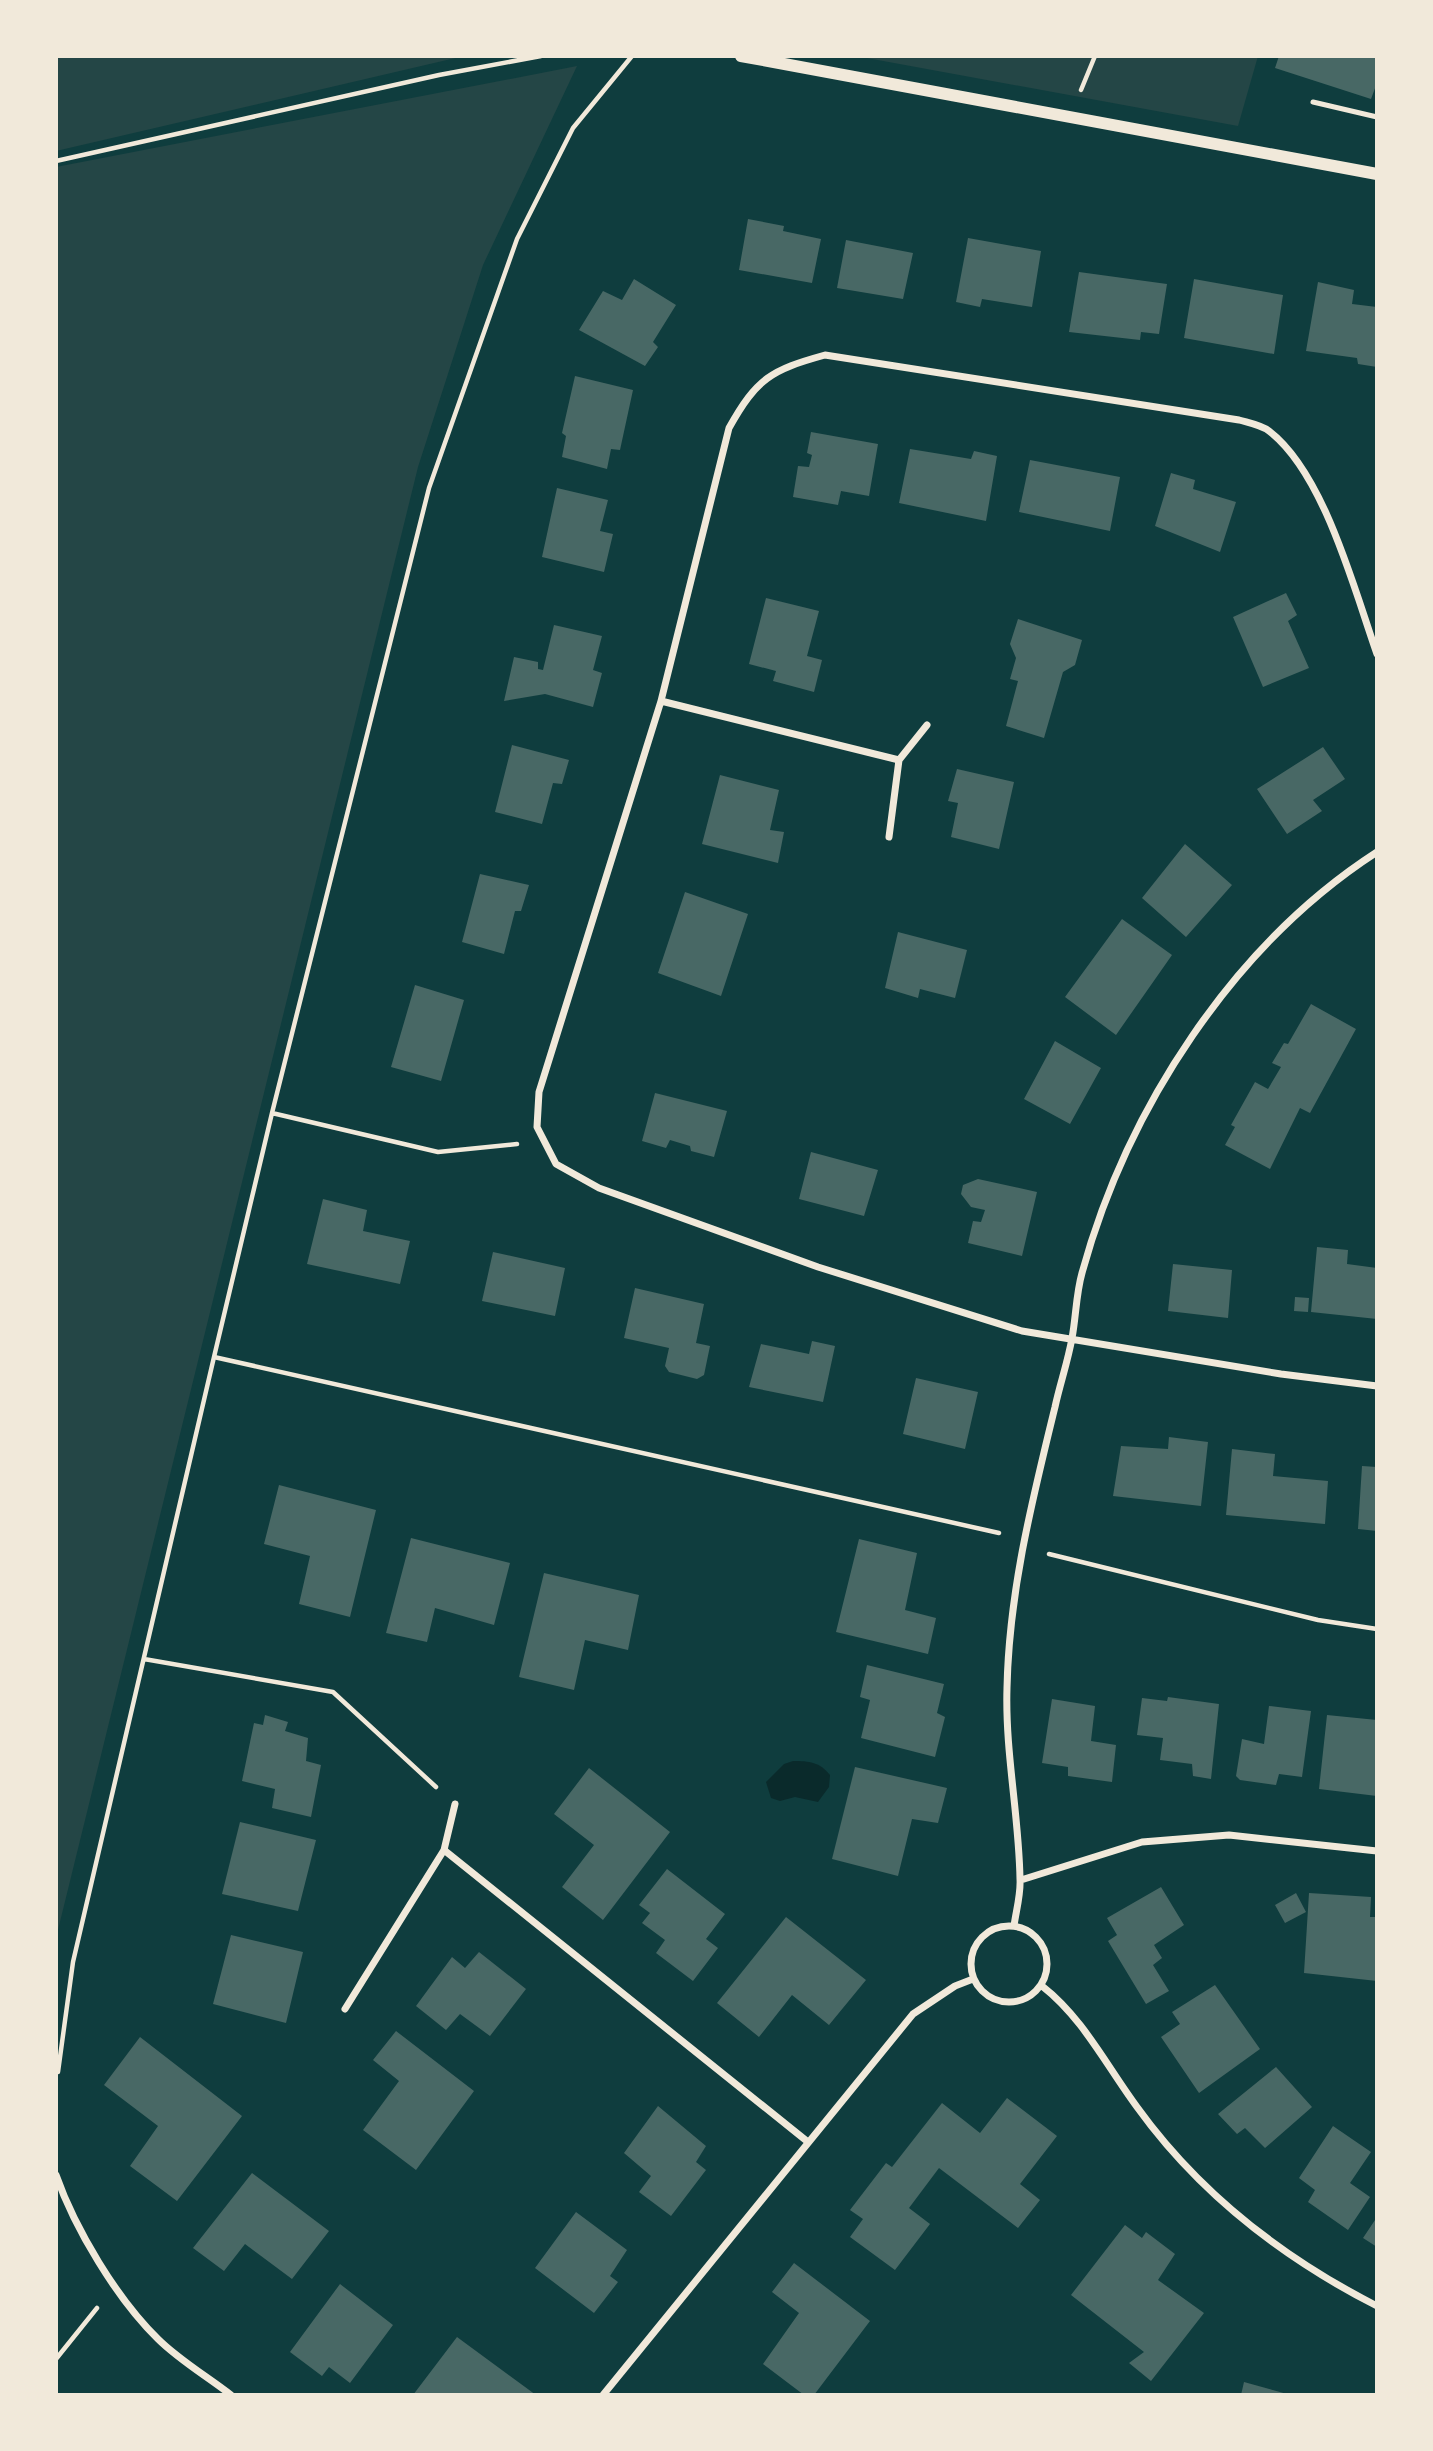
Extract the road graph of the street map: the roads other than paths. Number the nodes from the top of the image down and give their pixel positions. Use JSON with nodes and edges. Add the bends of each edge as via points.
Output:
{"nodes":[{"id":1,"x":741,"y":56,"type":"edge"},
{"id":2,"x":1313,"y":103,"type":"dead end"},
{"id":3,"x":1377,"y":117,"type":"edge"},
{"id":4,"x":1377,"y":174,"type":"edge"},
{"id":5,"x":1377,"y":654,"type":"edge"},
{"id":6,"x":661,"y":701,"type":"junction"},
{"id":7,"x":927,"y":725,"type":"dead end"},
{"id":8,"x":899,"y":760,"type":"junction"},
{"id":9,"x":889,"y":837,"type":"dead end"},
{"id":10,"x":1377,"y":852,"type":"edge"},
{"id":11,"x":1072,"y":1341,"type":"junction"},
{"id":12,"x":1377,"y":1386,"type":"edge"},
{"id":13,"x":455,"y":1804,"type":"road end"},
{"id":14,"x":444,"y":1850,"type":"junction"},
{"id":15,"x":1377,"y":1851,"type":"edge"},
{"id":16,"x":1021,"y":1880,"type":"junction"},
{"id":17,"x":1014,"y":1926,"type":"junction"},
{"id":18,"x":973,"y":1979,"type":"junction"},
{"id":19,"x":1042,"y":1986,"type":"junction"},
{"id":20,"x":345,"y":2010,"type":"dead end"},
{"id":21,"x":808,"y":2142,"type":"junction"},
{"id":22,"x":56,"y":2175,"type":"edge"},
{"id":23,"x":1377,"y":2306,"type":"edge"},
{"id":24,"x":231,"y":2395,"type":"edge"},
{"id":25,"x":603,"y":2395,"type":"edge"}],
"edges":[{"from":1,"to":4,"type":"street"},
{"from":2,"to":3,"type":"lane"},
{"from":5,"to":6,"type":"street","via":[[1315,489],[1285,444],[1266,428],[1239,419],[825,355],[763,379],[729,428]]},
{"from":6,"to":8,"type":"street"},
{"from":6,"to":11,"type":"street","via":[[539,1092],[537,1127],[556,1164],[599,1188],[818,1267],[1023,1331]]},
{"from":7,"to":8,"type":"street"},
{"from":8,"to":9,"type":"street"},
{"from":10,"to":11,"type":"street","via":[[1328,888],[1268,944],[1227,991],[1171,1070],[1129,1146],[1101,1214],[1081,1275]]},
{"from":11,"to":12,"type":"street"},
{"from":11,"to":16,"type":"street","via":[[1023,1540],[1011,1615],[1006,1691]]},
{"from":13,"to":14,"type":"street"},
{"from":14,"to":20,"type":"street"},
{"from":14,"to":21,"type":"street"},
{"from":15,"to":16,"type":"street","via":[[1229,1835],[1143,1842]]},
{"from":16,"to":17,"type":"street"},
{"from":17,"to":18,"type":"street","via":[[1001,1926],[979,1941],[972,1952]]},
{"from":17,"to":19,"type":"street","via":[[1037,1937],[1044,1948],[1048,1961]]},
{"from":18,"to":19,"type":"street","via":[[989,1997],[1011,2003],[1023,2001]]},
{"from":18,"to":21,"type":"street","via":[[913,2014]]},
{"from":19,"to":23,"type":"street","via":[[1064,2003],[1137,2108],[1183,2164],[1244,2221],[1307,2266]]},
{"from":21,"to":25,"type":"street"},
{"from":22,"to":24,"type":"street","via":[[118,2290],[158,2340]]}]}
